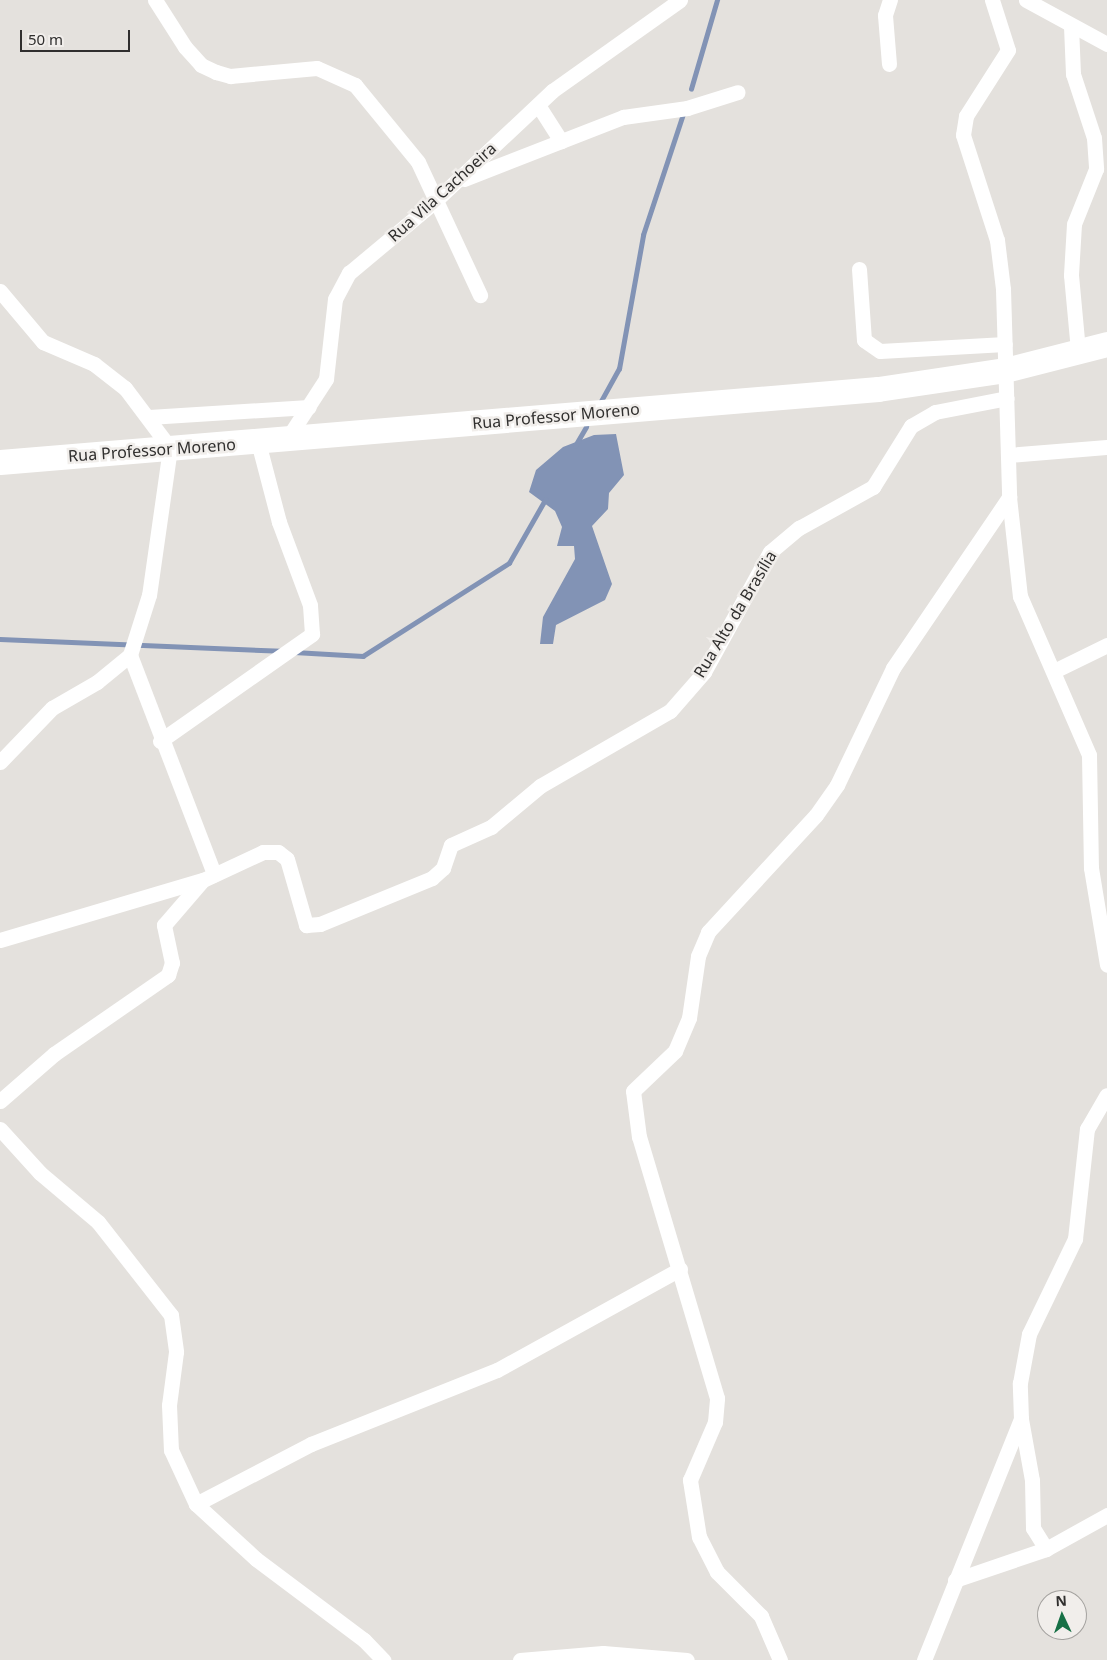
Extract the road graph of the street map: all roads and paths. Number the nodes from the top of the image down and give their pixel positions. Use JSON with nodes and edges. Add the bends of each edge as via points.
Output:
{"nodes":[{"id":1,"x":155,"y":0,"type":"edge"},
{"id":2,"x":680,"y":0,"type":"edge"},
{"id":3,"x":890,"y":0,"type":"edge"},
{"id":4,"x":992,"y":0,"type":"edge"},
{"id":5,"x":1026,"y":0,"type":"edge"},
{"id":6,"x":1071,"y":26,"type":"junction"},
{"id":7,"x":1107,"y":44,"type":"edge"},
{"id":8,"x":889,"y":64,"type":"dead end"},
{"id":9,"x":738,"y":92,"type":"dead end"},
{"id":10,"x":538,"y":105,"type":"junction"},
{"id":11,"x":561,"y":140,"type":"junction"},
{"id":12,"x":456,"y":182,"type":"junction"},
{"id":13,"x":435,"y":201,"type":"junction"},
{"id":14,"x":859,"y":269,"type":"dead end"},
{"id":15,"x":0,"y":291,"type":"edge"},
{"id":16,"x":480,"y":295,"type":"dead end"},
{"id":17,"x":1005,"y":344,"type":"junction"},
{"id":18,"x":1107,"y":344,"type":"edge"},
{"id":19,"x":1078,"y":351,"type":"junction"},
{"id":20,"x":1005,"y":370,"type":"junction"},
{"id":21,"x":1007,"y":398,"type":"junction"},
{"id":22,"x":309,"y":407,"type":"junction"},
{"id":23,"x":149,"y":417,"type":"junction"},
{"id":24,"x":287,"y":440,"type":"junction"},
{"id":25,"x":258,"y":442,"type":"junction"},
{"id":26,"x":1107,"y":447,"type":"edge"},
{"id":27,"x":170,"y":448,"type":"junction"},
{"id":28,"x":1008,"y":455,"type":"junction"},
{"id":29,"x":0,"y":462,"type":"edge"},
{"id":30,"x":1009,"y":496,"type":"junction"},
{"id":31,"x":1107,"y":644,"type":"edge"},
{"id":32,"x":130,"y":655,"type":"junction"},
{"id":33,"x":1054,"y":671,"type":"junction"},
{"id":34,"x":160,"y":742,"type":"junction"},
{"id":35,"x":0,"y":762,"type":"edge"},
{"id":36,"x":208,"y":877,"type":"junction"},
{"id":37,"x":0,"y":940,"type":"edge"},
{"id":38,"x":1107,"y":966,"type":"edge"},
{"id":39,"x":1107,"y":1095,"type":"edge"},
{"id":40,"x":0,"y":1101,"type":"edge"},
{"id":41,"x":0,"y":1129,"type":"edge"},
{"id":42,"x":680,"y":1269,"type":"junction"},
{"id":43,"x":1021,"y":1419,"type":"junction"},
{"id":44,"x":196,"y":1504,"type":"junction"},
{"id":45,"x":1107,"y":1515,"type":"edge"},
{"id":46,"x":1046,"y":1549,"type":"junction"},
{"id":47,"x":955,"y":1580,"type":"junction"},
{"id":48,"x":929,"y":1657,"type":"edge"},
{"id":49,"x":383,"y":1660,"type":"edge"},
{"id":50,"x":520,"y":1660,"type":"edge"},
{"id":51,"x":687,"y":1660,"type":"edge"},
{"id":52,"x":780,"y":1660,"type":"edge"}],
"edges":[{"from":1,"to":13,"type":"street","via":[[185,47],[202,65],[216,72],[230,76],[317,68],[355,86],[418,162]]},
{"from":2,"to":10,"type":"street","name":"Rua Vila Cachoeira","via":[[610,47]]},
{"from":3,"to":8,"type":"street","via":[[885,15]]},
{"from":4,"to":17,"type":"street","via":[[1008,50],[966,116],[963,135],[994,218]]},
{"from":5,"to":6,"type":"street"},
{"from":6,"to":7,"type":"street"},
{"from":6,"to":19,"type":"street","via":[[1072,74],[1094,138],[1096,169],[1074,224],[1070,275]]},
{"from":9,"to":11,"type":"street","via":[[681,109],[635,113]]},
{"from":10,"to":11,"type":"street"},
{"from":10,"to":12,"type":"street","name":"Rua Vila Cachoeira"},
{"from":11,"to":12,"type":"street"},
{"from":12,"to":13,"type":"street","name":"Rua Vila Cachoeira"},
{"from":13,"to":16,"type":"street"},
{"from":13,"to":22,"type":"street","name":"Rua Vila Cachoeira","via":[[342,282],[335,299],[326,379]]},
{"from":14,"to":17,"type":"street","via":[[864,340],[880,351]]},
{"from":15,"to":23,"type":"street","via":[[43,342],[110,374]]},
{"from":17,"to":20,"type":"street"},
{"from":18,"to":19,"type":"highway","name":"Rua Professor Moreno"},
{"from":19,"to":20,"type":"highway","name":"Rua Professor Moreno"},
{"from":20,"to":21,"type":"street"},
{"from":20,"to":24,"type":"highway","name":"Rua Professor Moreno","via":[[878,389]]},
{"from":21,"to":28,"type":"street"},
{"from":21,"to":36,"type":"street","name":"Rua Alto da Brasília","via":[[935,412],[911,426],[873,487],[799,528],[770,552],[704,672],[670,711],[540,786],[491,827],[448,847],[443,868],[432,878],[320,924],[303,923],[294,875],[288,859],[278,852],[263,852]]},
{"from":22,"to":23,"type":"street"},
{"from":22,"to":24,"type":"street","name":"Rua Vila Cachoeira"},
{"from":23,"to":27,"type":"street"},
{"from":24,"to":25,"type":"highway","name":"Rua Professor Moreno"},
{"from":25,"to":27,"type":"highway","name":"Rua Professor Moreno"},
{"from":25,"to":34,"type":"street","via":[[279,522],[310,605],[312,634]]},
{"from":26,"to":28,"type":"street"},
{"from":27,"to":29,"type":"highway","name":"Rua Professor Moreno"},
{"from":27,"to":32,"type":"street","via":[[149,595]]},
{"from":28,"to":30,"type":"street"},
{"from":30,"to":33,"type":"street","via":[[1020,596]]},
{"from":30,"to":42,"type":"street","via":[[893,668],[837,785],[816,815],[708,932],[698,956],[682,1034],[674,1051],[633,1091],[639,1137]]},
{"from":31,"to":33,"type":"street"},
{"from":32,"to":34,"type":"street"},
{"from":32,"to":35,"type":"street","via":[[97,682],[52,708]]},
{"from":33,"to":38,"type":"street","via":[[1089,755],[1091,868]]},
{"from":34,"to":36,"type":"street"},
{"from":36,"to":37,"type":"street"},
{"from":36,"to":40,"type":"street","via":[[164,925],[172,962],[168,975],[54,1054]]},
{"from":39,"to":43,"type":"street","via":[[1087,1129],[1076,1239],[1029,1334],[1020,1383]]},
{"from":41,"to":44,"type":"street","via":[[40,1173],[98,1222],[171,1315],[176,1352],[169,1405],[170,1442],[179,1474]]},
{"from":42,"to":44,"type":"street","via":[[497,1370],[311,1444]]},
{"from":42,"to":52,"type":"street","via":[[717,1398],[715,1422],[690,1480],[699,1537],[717,1572],[761,1616]]},
{"from":43,"to":46,"type":"street","via":[[1031,1473],[1033,1528]]},
{"from":43,"to":47,"type":"street"},
{"from":44,"to":49,"type":"street","via":[[256,1559],[364,1640]]},
{"from":45,"to":46,"type":"street"},
{"from":46,"to":47,"type":"street"},
{"from":47,"to":48,"type":"street"},
{"from":50,"to":51,"type":"street","via":[[565,1653]]}]}
